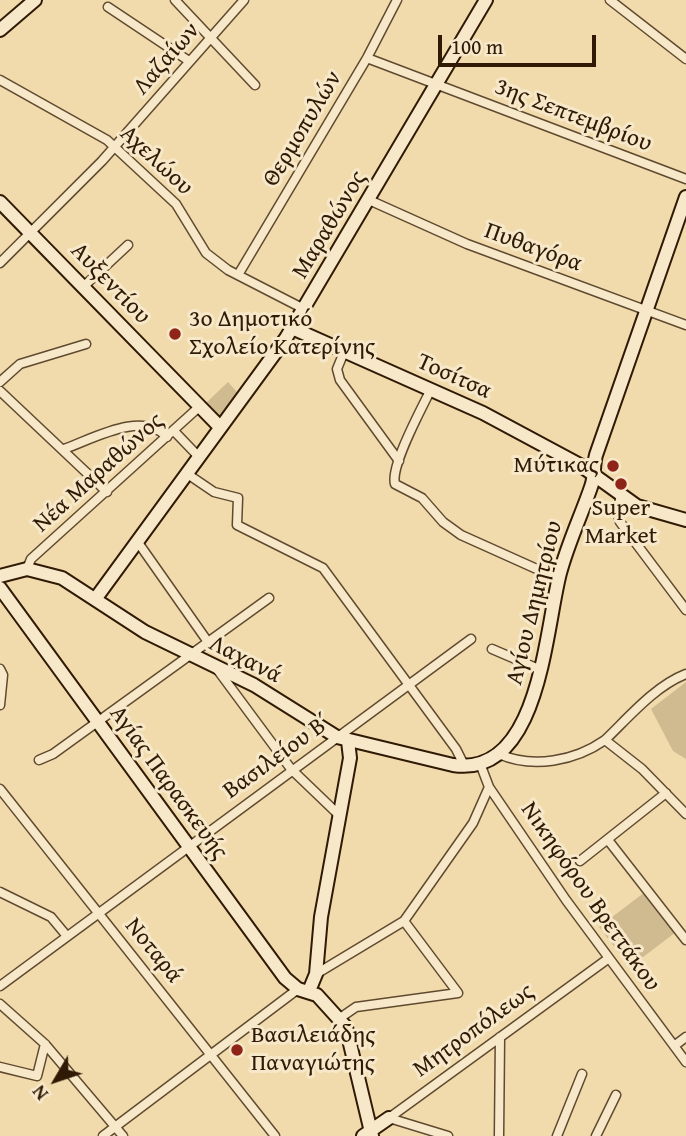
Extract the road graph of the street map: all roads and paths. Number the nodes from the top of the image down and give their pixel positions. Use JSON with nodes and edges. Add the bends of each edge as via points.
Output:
{"nodes":[{"id":1,"x":35,"y":0,"type":"edge"},
{"id":2,"x":175,"y":0,"type":"edge"},
{"id":3,"x":244,"y":0,"type":"edge"},
{"id":4,"x":397,"y":0,"type":"edge"},
{"id":5,"x":610,"y":0,"type":"edge"},
{"id":6,"x":485,"y":1,"type":"edge"},
{"id":7,"x":108,"y":7,"type":"dead end"},
{"id":8,"x":1,"y":28,"type":"edge"},
{"id":9,"x":211,"y":37,"type":"junction"},
{"id":10,"x":367,"y":58,"type":"junction"},
{"id":11,"x":686,"y":59,"type":"edge"},
{"id":12,"x":190,"y":61,"type":"junction"},
{"id":13,"x":0,"y":80,"type":"edge"},
{"id":14,"x":436,"y":84,"type":"junction"},
{"id":15,"x":255,"y":85,"type":"dead end"},
{"id":16,"x":115,"y":147,"type":"junction"},
{"id":17,"x":686,"y":179,"type":"edge"},
{"id":18,"x":686,"y":197,"type":"edge"},
{"id":19,"x":369,"y":200,"type":"junction"},
{"id":20,"x":0,"y":202,"type":"edge"},
{"id":21,"x":30,"y":233,"type":"junction"},
{"id":22,"x":128,"y":245,"type":"dead end"},
{"id":23,"x":0,"y":263,"type":"edge"},
{"id":24,"x":238,"y":275,"type":"junction"},
{"id":25,"x":83,"y":287,"type":"junction"},
{"id":26,"x":304,"y":309,"type":"junction"},
{"id":27,"x":646,"y":310,"type":"junction"},
{"id":28,"x":686,"y":325,"type":"edge"},
{"id":29,"x":292,"y":328,"type":"junction"},
{"id":30,"x":86,"y":344,"type":"dead end"},
{"id":31,"x":344,"y":352,"type":"junction"},
{"id":32,"x":0,"y":382,"type":"edge"},
{"id":33,"x":430,"y":389,"type":"junction"},
{"id":34,"x":0,"y":391,"type":"edge"},
{"id":35,"x":200,"y":407,"type":"junction"},
{"id":36,"x":219,"y":426,"type":"junction"},
{"id":37,"x":171,"y":434,"type":"junction"},
{"id":38,"x":64,"y":449,"type":"junction"},
{"id":39,"x":198,"y":456,"type":"junction"},
{"id":40,"x":399,"y":461,"type":"junction"},
{"id":41,"x":186,"y":473,"type":"junction"},
{"id":42,"x":593,"y":474,"type":"junction"},
{"id":43,"x":107,"y":492,"type":"junction"},
{"id":44,"x":621,"y":496,"type":"junction"},
{"id":45,"x":686,"y":520,"type":"edge"},
{"id":46,"x":137,"y":541,"type":"junction"},
{"id":47,"x":27,"y":569,"type":"junction"},
{"id":48,"x":0,"y":576,"type":"edge"},
{"id":49,"x":559,"y":579,"type":"junction"},
{"id":50,"x":0,"y":588,"type":"edge"},
{"id":51,"x":96,"y":598,"type":"junction"},
{"id":52,"x":269,"y":598,"type":"dead end"},
{"id":53,"x":686,"y":610,"type":"edge"},
{"id":54,"x":471,"y":639,"type":"dead end"},
{"id":55,"x":208,"y":642,"type":"junction"},
{"id":56,"x":492,"y":649,"type":"dead end"},
{"id":57,"x":189,"y":655,"type":"junction"},
{"id":58,"x":215,"y":667,"type":"junction"},
{"id":59,"x":0,"y":669,"type":"edge"},
{"id":60,"x":541,"y":670,"type":"junction"},
{"id":61,"x":686,"y":674,"type":"edge"},
{"id":62,"x":407,"y":685,"type":"junction"},
{"id":63,"x":0,"y":704,"type":"edge"},
{"id":64,"x":97,"y":722,"type":"junction"},
{"id":65,"x":342,"y":739,"type":"junction"},
{"id":66,"x":606,"y":740,"type":"junction"},
{"id":67,"x":499,"y":754,"type":"junction"},
{"id":68,"x":39,"y":760,"type":"dead end"},
{"id":69,"x":481,"y":766,"type":"junction"},
{"id":70,"x":465,"y":767,"type":"junction"},
{"id":71,"x":291,"y":769,"type":"junction"},
{"id":72,"x":489,"y":787,"type":"junction"},
{"id":73,"x":0,"y":789,"type":"edge"},
{"id":74,"x":666,"y":793,"type":"junction"},
{"id":75,"x":686,"y":814,"type":"edge"},
{"id":76,"x":340,"y":816,"type":"junction"},
{"id":77,"x":608,"y":841,"type":"junction"},
{"id":78,"x":187,"y":847,"type":"junction"},
{"id":79,"x":580,"y":861,"type":"dead end"},
{"id":80,"x":0,"y":892,"type":"edge"},
{"id":81,"x":97,"y":913,"type":"junction"},
{"id":82,"x":404,"y":921,"type":"junction"},
{"id":83,"x":66,"y":935,"type":"junction"},
{"id":84,"x":686,"y":940,"type":"edge"},
{"id":85,"x":609,"y":958,"type":"junction"},
{"id":86,"x":316,"y":974,"type":"junction"},
{"id":87,"x":0,"y":986,"type":"edge"},
{"id":88,"x":304,"y":990,"type":"junction"},
{"id":89,"x":0,"y":1004,"type":"edge"},
{"id":90,"x":340,"y":1018,"type":"junction"},
{"id":91,"x":500,"y":1037,"type":"junction"},
{"id":92,"x":686,"y":1037,"type":"edge"},
{"id":93,"x":45,"y":1044,"type":"junction"},
{"id":94,"x":674,"y":1046,"type":"junction"},
{"id":95,"x":211,"y":1055,"type":"junction"},
{"id":96,"x":686,"y":1062,"type":"edge"},
{"id":97,"x":0,"y":1067,"type":"edge"},
{"id":98,"x":582,"y":1074,"type":"dead end"},
{"id":99,"x":616,"y":1094,"type":"dead end"},
{"id":100,"x":389,"y":1118,"type":"junction"},
{"id":101,"x":115,"y":1127,"type":"junction"},
{"id":102,"x":369,"y":1135,"type":"edge"},
{"id":103,"x":103,"y":1136,"type":"edge"},
{"id":104,"x":123,"y":1136,"type":"edge"},
{"id":105,"x":275,"y":1136,"type":"edge"},
{"id":106,"x":448,"y":1136,"type":"edge"},
{"id":107,"x":499,"y":1136,"type":"edge"},
{"id":108,"x":557,"y":1136,"type":"edge"},
{"id":109,"x":596,"y":1136,"type":"edge"}],
"edges":[{"from":1,"to":8,"type":"street"},
{"from":2,"to":9,"type":"street"},
{"from":3,"to":9,"type":"street","name":"Λαζαίων"},
{"from":4,"to":10,"type":"street","name":"Θερμοπυλών"},
{"from":5,"to":11,"type":"street"},
{"from":6,"to":14,"type":"street","name":"Μαραθώνος"},
{"from":7,"to":12,"type":"street"},
{"from":9,"to":12,"type":"street","name":"Λαζαίων"},
{"from":9,"to":15,"type":"street"},
{"from":10,"to":14,"type":"street","name":"3ης Σεπτεμβρίου"},
{"from":10,"to":24,"type":"street","name":"Θερμοπυλών"},
{"from":12,"to":16,"type":"street","name":"Λαζαίων"},
{"from":13,"to":16,"type":"street","name":"Αχελώου"},
{"from":14,"to":17,"type":"street","name":"3ης Σεπτεμβρίου"},
{"from":14,"to":19,"type":"street","name":"Μαραθώνος"},
{"from":16,"to":21,"type":"street","name":"Λαζαίων"},
{"from":16,"to":24,"type":"street","name":"Αχελώου","via":[[176,204],[206,253]]},
{"from":18,"to":27,"type":"street","name":"Αγίου Δημητρίου"},
{"from":19,"to":26,"type":"street","name":"Μαραθώνος"},
{"from":19,"to":27,"type":"street","name":"Πυθαγόρα","via":[[467,244]]},
{"from":20,"to":21,"type":"street","name":"Αυξεντίου"},
{"from":21,"to":23,"type":"street","name":"Λαζαίων"},
{"from":21,"to":25,"type":"street","name":"Αυξεντίου"},
{"from":22,"to":25,"type":"street"},
{"from":24,"to":26,"type":"street","name":"Αχελώου"},
{"from":25,"to":35,"type":"street","name":"Αυξεντίου"},
{"from":26,"to":29,"type":"street","name":"Μαραθώνος"},
{"from":27,"to":28,"type":"street","name":"Πυθαγόρα"},
{"from":27,"to":42,"type":"street","name":"Αγίου Δημητρίου"},
{"from":29,"to":31,"type":"street","name":"Τοσίτσα"},
{"from":29,"to":36,"type":"street","name":"Μαραθώνος"},
{"from":30,"to":32,"type":"street","via":[[20,364]]},
{"from":31,"to":33,"type":"street","name":"Τοσίτσα"},
{"from":31,"to":40,"type":"street","via":[[337,369],[340,380]]},
{"from":33,"to":40,"type":"street"},
{"from":33,"to":42,"type":"street","name":"Τοσίτσα","via":[[483,412]]},
{"from":34,"to":38,"type":"street"},
{"from":35,"to":36,"type":"street","name":"Αυξεντίου"},
{"from":35,"to":37,"type":"street","name":"Νέα Μαραθώνος"},
{"from":36,"to":39,"type":"street","name":"Μαραθώνος"},
{"from":37,"to":38,"type":"street","via":[[132,426]]},
{"from":37,"to":39,"type":"street"},
{"from":37,"to":43,"type":"street","name":"Νέα Μαραθώνος"},
{"from":38,"to":43,"type":"street"},
{"from":39,"to":41,"type":"street","name":"Μαραθώνος"},
{"from":40,"to":49,"type":"street","via":[[395,484],[422,498],[461,536]]},
{"from":41,"to":46,"type":"street","name":"Μαραθώνος"},
{"from":41,"to":62,"type":"street","via":[[214,492],[239,500],[237,525],[323,568]]},
{"from":42,"to":44,"type":"street","name":"Τοσίτσα"},
{"from":42,"to":49,"type":"street","name":"Αγίου Δημητρίου"},
{"from":43,"to":47,"type":"street","name":"Νέα Μαραθώνος","via":[[31,559]]},
{"from":44,"to":45,"type":"street","name":"Τοσίτσα"},
{"from":44,"to":53,"type":"street","via":[[620,522]]},
{"from":46,"to":51,"type":"street","name":"Μαραθώνος"},
{"from":46,"to":55,"type":"street"},
{"from":47,"to":48,"type":"street","name":"Λαχανά"},
{"from":47,"to":51,"type":"street","name":"Λαχανά","via":[[62,578]]},
{"from":49,"to":60,"type":"street","name":"Αγίου Δημητρίου"},
{"from":50,"to":64,"type":"street","name":"Αγίας Παρασκευής"},
{"from":51,"to":57,"type":"street","name":"Λαχανά"},
{"from":52,"to":55,"type":"street"},
{"from":54,"to":62,"type":"street","name":"Βασιλείου Β΄"},
{"from":55,"to":57,"type":"street"},
{"from":56,"to":60,"type":"street"},
{"from":57,"to":58,"type":"street","name":"Λαχανά"},
{"from":57,"to":64,"type":"street"},
{"from":58,"to":65,"type":"street","name":"Λαχανά","via":[[254,685]]},
{"from":58,"to":71,"type":"street"},
{"from":59,"to":63,"type":"street"},
{"from":60,"to":67,"type":"street","name":"Αγίου Δημητρίου","via":[[519,727]]},
{"from":61,"to":66,"type":"street","via":[[636,710]]},
{"from":62,"to":65,"type":"street","name":"Βασιλείου Β΄"},
{"from":62,"to":70,"type":"street"},
{"from":64,"to":68,"type":"street"},
{"from":64,"to":78,"type":"street","name":"Αγίας Παρασκευής"},
{"from":65,"to":70,"type":"street","name":"Λαχανά"},
{"from":65,"to":71,"type":"street","name":"Βασιλείου Β΄"},
{"from":65,"to":76,"type":"street","via":[[350,758]]},
{"from":66,"to":67,"type":"street","via":[[577,755],[529,764]]},
{"from":66,"to":74,"type":"street"},
{"from":67,"to":69,"type":"street","name":"Αγίου Δημητρίου"},
{"from":69,"to":70,"type":"street","name":"Λαχανά"},
{"from":69,"to":72,"type":"street","name":"Νικηφόρου Βρεττάκου"},
{"from":71,"to":76,"type":"street"},
{"from":71,"to":78,"type":"street","name":"Βασιλείου Β΄"},
{"from":72,"to":82,"type":"street","via":[[468,833]]},
{"from":72,"to":85,"type":"street","name":"Νικηφόρου Βρεττάκου"},
{"from":73,"to":81,"type":"street","name":"Νοταρά"},
{"from":74,"to":75,"type":"street"},
{"from":74,"to":77,"type":"street"},
{"from":76,"to":86,"type":"street","via":[[321,917]]},
{"from":77,"to":79,"type":"street"},
{"from":77,"to":84,"type":"street"},
{"from":78,"to":81,"type":"street","name":"Βασιλείου Β΄"},
{"from":78,"to":88,"type":"street","name":"Αγίας Παρασκευής","via":[[285,978]]},
{"from":80,"to":83,"type":"street","via":[[51,917]]},
{"from":81,"to":83,"type":"street","name":"Βασιλείου Β΄"},
{"from":81,"to":95,"type":"street","name":"Νοταρά"},
{"from":82,"to":86,"type":"street"},
{"from":82,"to":90,"type":"street","via":[[458,993],[356,1007]]},
{"from":83,"to":87,"type":"street","name":"Βασιλείου Β΄"},
{"from":85,"to":91,"type":"street","name":"Μητροπόλεως"},
{"from":85,"to":94,"type":"street","name":"Νικηφόρου Βρεττάκου"},
{"from":86,"to":88,"type":"street"},
{"from":88,"to":90,"type":"street","name":"Αγίας Παρασκευής"},
{"from":88,"to":95,"type":"street"},
{"from":89,"to":93,"type":"street"},
{"from":90,"to":102,"type":"street","via":[[350,1037]]},
{"from":91,"to":100,"type":"street","name":"Μητροπόλεως"},
{"from":91,"to":107,"type":"street"},
{"from":92,"to":94,"type":"street"},
{"from":93,"to":97,"type":"street","via":[[37,1076]]},
{"from":93,"to":101,"type":"street"},
{"from":94,"to":96,"type":"street","name":"Νικηφόρου Βρεττάκου"},
{"from":95,"to":101,"type":"street"},
{"from":95,"to":105,"type":"street","name":"Νοταρά"},
{"from":98,"to":108,"type":"street"},
{"from":99,"to":109,"type":"street"},
{"from":100,"to":102,"type":"street","name":"Μητροπόλεως"},
{"from":100,"to":106,"type":"street"},
{"from":101,"to":103,"type":"street"},
{"from":101,"to":104,"type":"street"}]}
